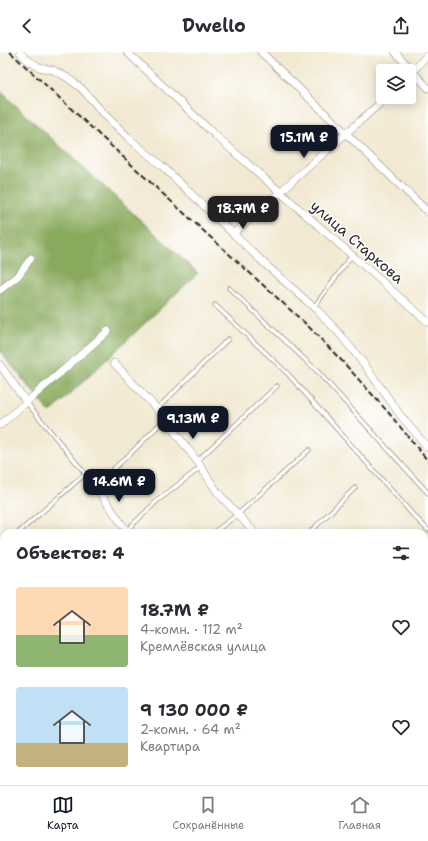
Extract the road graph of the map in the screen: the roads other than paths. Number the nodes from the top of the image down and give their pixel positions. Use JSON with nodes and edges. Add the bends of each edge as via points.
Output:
{"nodes":[{"id":1,"x":20,"y":52,"type":"edge"},
{"id":2,"x":127,"y":52,"type":"edge"},
{"id":3,"x":261,"y":52,"type":"edge"},
{"id":4,"x":395,"y":52,"type":"edge"},
{"id":5,"x":428,"y":54,"type":"edge"},
{"id":6,"x":404,"y":64,"type":"edge"},
{"id":7,"x":416,"y":68,"type":"edge"},
{"id":8,"x":416,"y":78,"type":"edge"},
{"id":9,"x":428,"y":88,"type":"edge"},
{"id":10,"x":379,"y":104,"type":"edge"},
{"id":11,"x":346,"y":134,"type":"junction"},
{"id":12,"x":280,"y":192,"type":"junction"},
{"id":13,"x":428,"y":212,"type":"edge"},
{"id":14,"x":233,"y":234,"type":"junction"},
{"id":15,"x":352,"y":255,"type":"junction"},
{"id":16,"x":31,"y":258,"type":"dead end"},
{"id":17,"x":229,"y":288,"type":"dead end"},
{"id":18,"x":0,"y":290,"type":"edge"},
{"id":19,"x":215,"y":305,"type":"dead end"},
{"id":20,"x":314,"y":307,"type":"junction"},
{"id":21,"x":428,"y":322,"type":"edge"},
{"id":22,"x":108,"y":331,"type":"dead end"},
{"id":23,"x":228,"y":339,"type":"dead end"},
{"id":24,"x":114,"y":363,"type":"dead end"},
{"id":25,"x":0,"y":365,"type":"edge"},
{"id":26,"x":277,"y":386,"type":"dead end"},
{"id":27,"x":27,"y":403,"type":"junction"},
{"id":28,"x":156,"y":409,"type":"junction"},
{"id":29,"x":165,"y":419,"type":"junction"},
{"id":30,"x":0,"y":425,"type":"edge"},
{"id":31,"x":428,"y":448,"type":"edge"},
{"id":32,"x":309,"y":450,"type":"dead end"},
{"id":33,"x":199,"y":464,"type":"junction"},
{"id":34,"x":85,"y":474,"type":"junction"},
{"id":35,"x":95,"y":485,"type":"junction"},
{"id":36,"x":356,"y":488,"type":"dead end"},
{"id":37,"x":428,"y":493,"type":"edge"},
{"id":38,"x":237,"y":515,"type":"junction"},
{"id":39,"x":23,"y":529,"type":"edge"},
{"id":40,"x":126,"y":529,"type":"edge"},
{"id":41,"x":131,"y":529,"type":"edge"},
{"id":42,"x":218,"y":529,"type":"edge"},
{"id":43,"x":251,"y":529,"type":"edge"},
{"id":44,"x":313,"y":529,"type":"edge"},
{"id":45,"x":427,"y":529,"type":"edge"}],
"edges":[{"from":1,"to":14,"type":"street","via":[[39,67],[53,70],[82,89],[132,141]]},
{"from":2,"to":12,"type":"street","name":"улица Старкова"},
{"from":3,"to":11,"type":"street"},
{"from":4,"to":6,"type":"street"},
{"from":5,"to":7,"type":"street"},
{"from":8,"to":9,"type":"street"},
{"from":10,"to":11,"type":"street"},
{"from":11,"to":12,"type":"street"},
{"from":11,"to":13,"type":"street"},
{"from":12,"to":14,"type":"street"},
{"from":12,"to":15,"type":"street","name":"улица Старкова"},
{"from":14,"to":20,"type":"street"},
{"from":15,"to":20,"type":"lane"},
{"from":15,"to":21,"type":"street","name":"улица Старкова"},
{"from":16,"to":18,"type":"street","via":[[18,276]]},
{"from":17,"to":37,"type":"lane","via":[[316,370]]},
{"from":19,"to":45,"type":"lane","via":[[288,374]]},
{"from":20,"to":31,"type":"street","via":[[339,333]]},
{"from":22,"to":27,"type":"street"},
{"from":23,"to":28,"type":"lane"},
{"from":24,"to":28,"type":"street"},
{"from":25,"to":27,"type":"street"},
{"from":26,"to":33,"type":"lane"},
{"from":27,"to":30,"type":"street"},
{"from":27,"to":34,"type":"lane"},
{"from":28,"to":29,"type":"street"},
{"from":29,"to":33,"type":"street"},
{"from":29,"to":35,"type":"lane"},
{"from":32,"to":38,"type":"lane"},
{"from":33,"to":38,"type":"street","via":[[218,493]]},
{"from":33,"to":41,"type":"lane","via":[[157,501]]},
{"from":34,"to":35,"type":"lane"},
{"from":34,"to":39,"type":"lane"},
{"from":35,"to":40,"type":"street"},
{"from":36,"to":44,"type":"lane"},
{"from":38,"to":42,"type":"lane"},
{"from":38,"to":43,"type":"street"}]}
